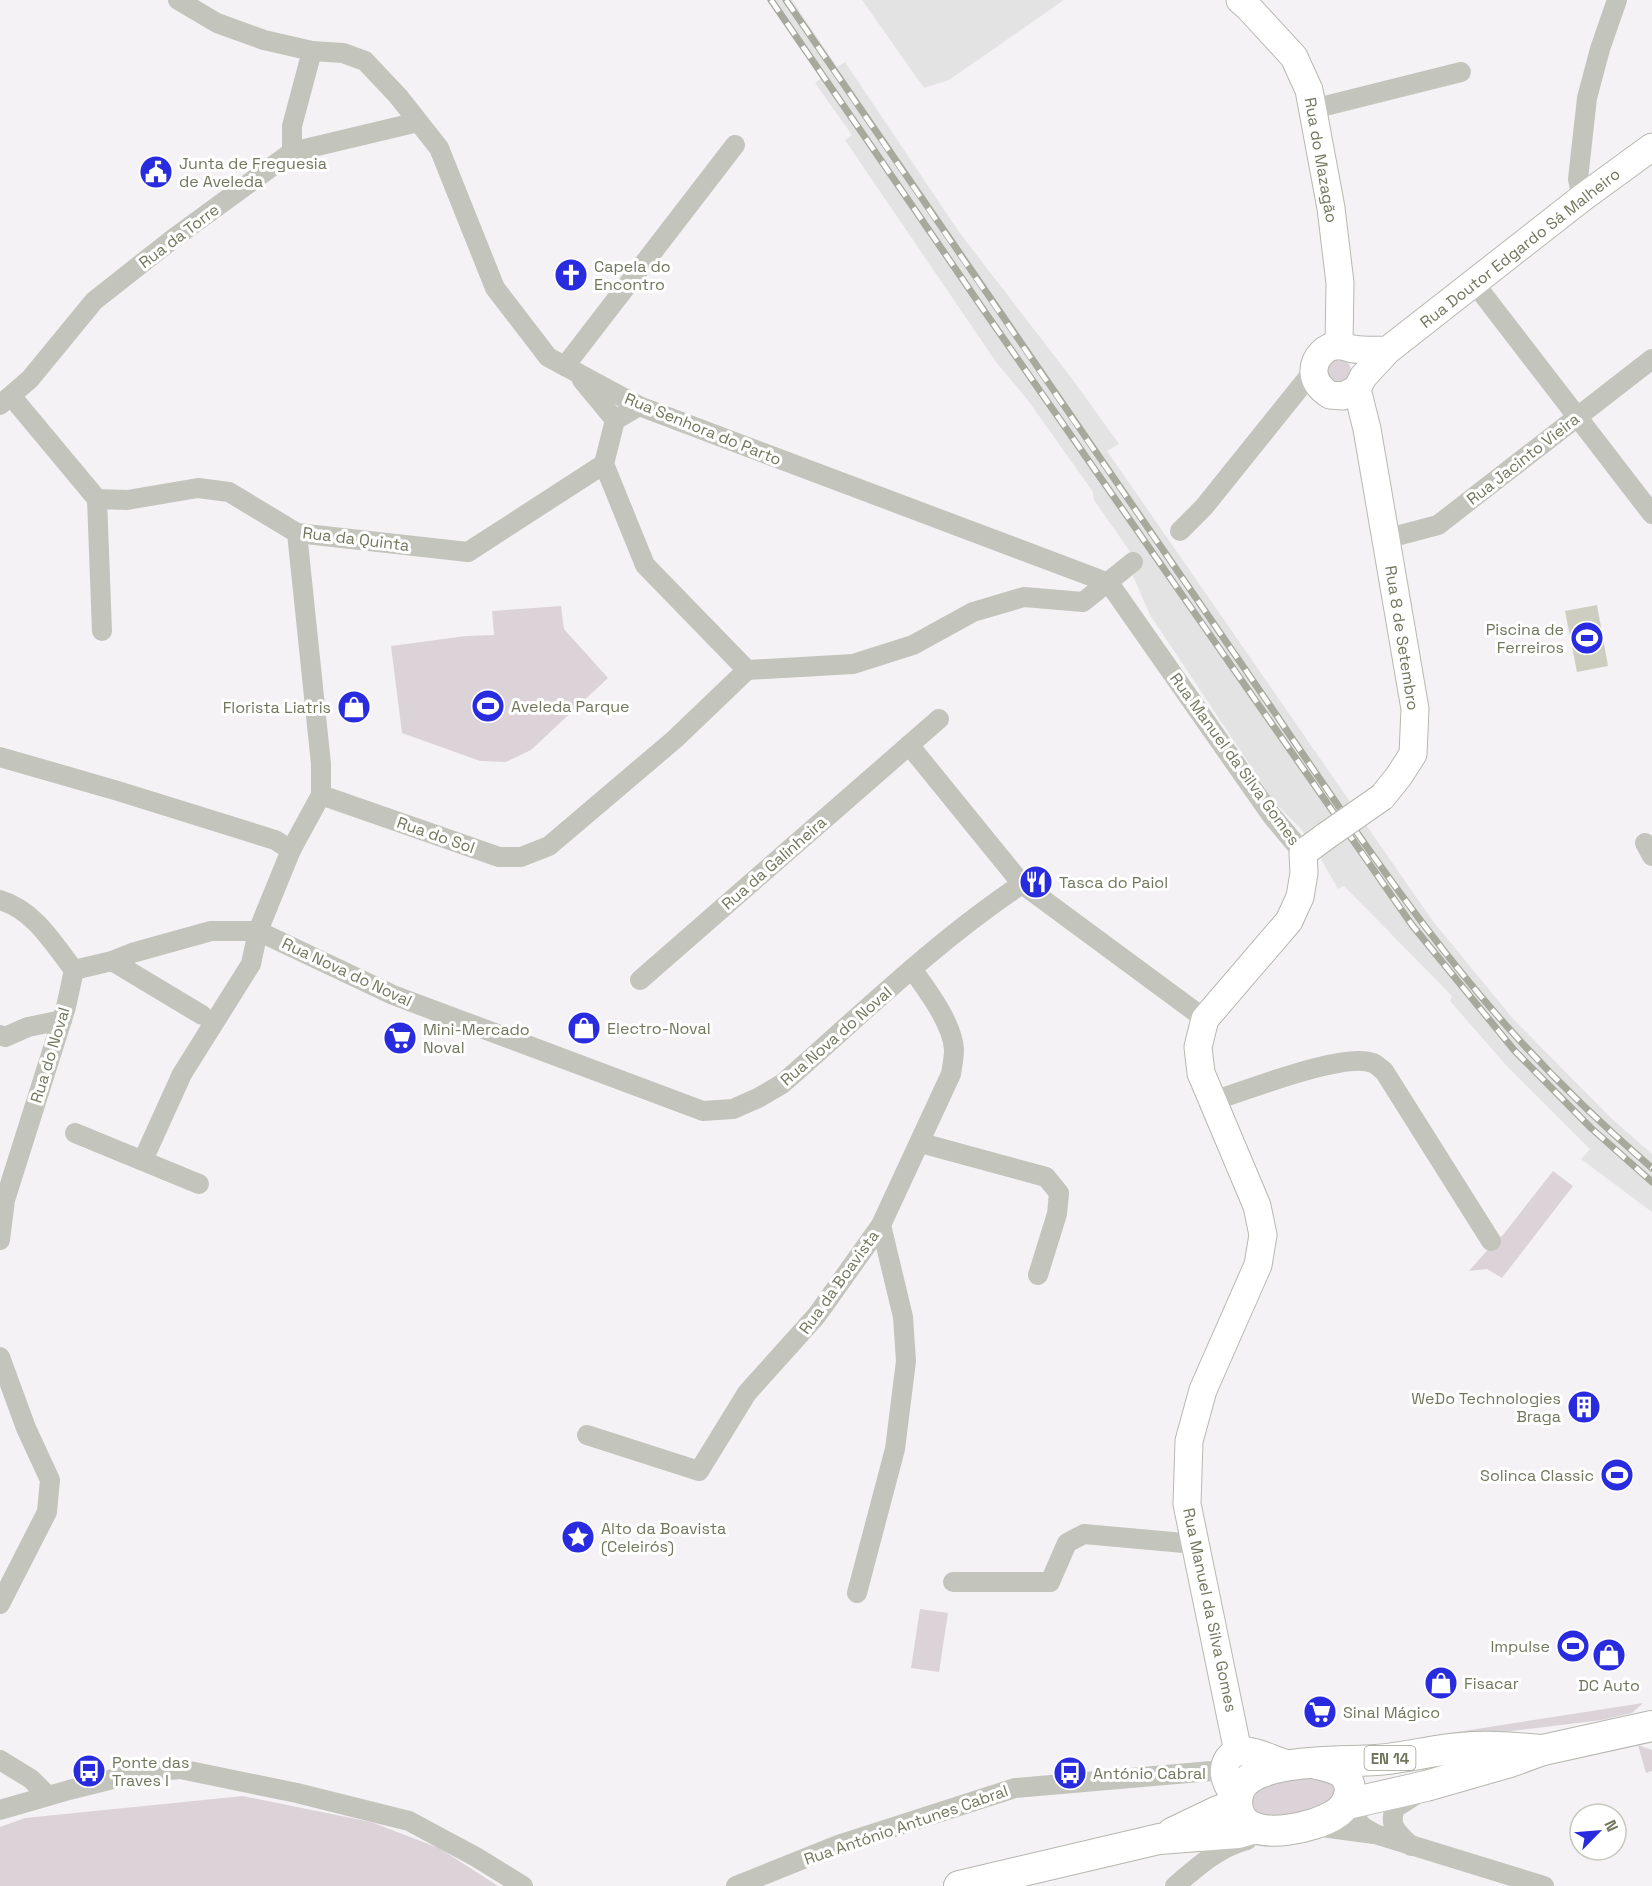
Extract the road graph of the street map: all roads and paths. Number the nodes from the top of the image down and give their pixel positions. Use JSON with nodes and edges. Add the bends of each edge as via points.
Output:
{"nodes":[{"id":1,"x":178,"y":0,"type":"edge"},
{"id":2,"x":1240,"y":0,"type":"edge"},
{"id":3,"x":1617,"y":0,"type":"edge"},
{"id":4,"x":312,"y":51,"type":"junction"},
{"id":5,"x":1461,"y":72,"type":"dead end"},
{"id":6,"x":1313,"y":109,"type":"junction"},
{"id":7,"x":418,"y":122,"type":"junction"},
{"id":8,"x":735,"y":145,"type":"dead end"},
{"id":9,"x":1652,"y":147,"type":"edge"},
{"id":10,"x":292,"y":152,"type":"junction"},
{"id":11,"x":1582,"y":198,"type":"junction"},
{"id":12,"x":1475,"y":284,"type":"junction"},
{"id":13,"x":1346,"y":347,"type":"junction"},
{"id":14,"x":1388,"y":350,"type":"junction"},
{"id":15,"x":1652,"y":360,"type":"edge"},
{"id":16,"x":570,"y":369,"type":"junction"},
{"id":17,"x":1314,"y":370,"type":"junction"},
{"id":18,"x":1360,"y":383,"type":"junction"},
{"id":19,"x":1330,"y":395,"type":"junction"},
{"id":20,"x":6,"y":401,"type":"edge"},
{"id":21,"x":639,"y":406,"type":"junction"},
{"id":22,"x":1577,"y":417,"type":"junction"},
{"id":23,"x":615,"y":420,"type":"junction"},
{"id":24,"x":1369,"y":446,"type":"junction"},
{"id":25,"x":604,"y":464,"type":"junction"},
{"id":26,"x":98,"y":499,"type":"junction"},
{"id":27,"x":1652,"y":514,"type":"edge"},
{"id":28,"x":1180,"y":531,"type":"dead end"},
{"id":29,"x":297,"y":533,"type":"junction"},
{"id":30,"x":1385,"y":538,"type":"junction"},
{"id":31,"x":1133,"y":562,"type":"dead end"},
{"id":32,"x":1109,"y":583,"type":"junction"},
{"id":33,"x":102,"y":631,"type":"dead end"},
{"id":34,"x":747,"y":670,"type":"junction"},
{"id":35,"x":939,"y":719,"type":"dead end"},
{"id":36,"x":909,"y":745,"type":"junction"},
{"id":37,"x":0,"y":757,"type":"edge"},
{"id":38,"x":321,"y":795,"type":"junction"},
{"id":39,"x":291,"y":850,"type":"junction"},
{"id":40,"x":1303,"y":853,"type":"junction"},
{"id":41,"x":1022,"y":884,"type":"junction"},
{"id":42,"x":0,"y":900,"type":"edge"},
{"id":43,"x":258,"y":931,"type":"junction"},
{"id":44,"x":112,"y":961,"type":"junction"},
{"id":45,"x":74,"y":969,"type":"junction"},
{"id":46,"x":912,"y":969,"type":"junction"},
{"id":47,"x":640,"y":980,"type":"dead end"},
{"id":48,"x":202,"y":1015,"type":"dead end"},
{"id":49,"x":1205,"y":1019,"type":"junction"},
{"id":50,"x":62,"y":1020,"type":"junction"},
{"id":51,"x":2,"y":1040,"type":"edge"},
{"id":52,"x":1213,"y":1101,"type":"junction"},
{"id":53,"x":75,"y":1133,"type":"dead end"},
{"id":54,"x":921,"y":1143,"type":"junction"},
{"id":55,"x":143,"y":1160,"type":"junction"},
{"id":56,"x":199,"y":1184,"type":"dead end"},
{"id":57,"x":880,"y":1225,"type":"junction"},
{"id":58,"x":1,"y":1231,"type":"edge"},
{"id":59,"x":1491,"y":1241,"type":"dead end"},
{"id":60,"x":1038,"y":1275,"type":"dead end"},
{"id":61,"x":0,"y":1357,"type":"edge"},
{"id":62,"x":587,"y":1435,"type":"dead end"},
{"id":63,"x":1195,"y":1544,"type":"junction"},
{"id":64,"x":953,"y":1582,"type":"dead end"},
{"id":65,"x":857,"y":1593,"type":"dead end"},
{"id":66,"x":0,"y":1604,"type":"edge"},
{"id":67,"x":1652,"y":1726,"type":"edge"},
{"id":68,"x":1543,"y":1750,"type":"junction"},
{"id":69,"x":0,"y":1760,"type":"edge"},
{"id":70,"x":1288,"y":1764,"type":"junction"},
{"id":71,"x":1317,"y":1764,"type":"junction"},
{"id":72,"x":1426,"y":1786,"type":"junction"},
{"id":73,"x":1230,"y":1787,"type":"junction"},
{"id":74,"x":48,"y":1796,"type":"junction"},
{"id":75,"x":1346,"y":1805,"type":"junction"},
{"id":76,"x":0,"y":1810,"type":"edge"},
{"id":77,"x":1311,"y":1826,"type":"junction"},
{"id":78,"x":1262,"y":1829,"type":"junction"},
{"id":79,"x":1374,"y":1834,"type":"junction"},
{"id":80,"x":1197,"y":1838,"type":"junction"},
{"id":81,"x":1159,"y":1839,"type":"junction"},
{"id":82,"x":1411,"y":1846,"type":"junction"},
{"id":83,"x":1180,"y":1881,"type":"edge"},
{"id":84,"x":523,"y":1886,"type":"edge"},
{"id":85,"x":736,"y":1886,"type":"edge"},
{"id":86,"x":959,"y":1886,"type":"edge"},
{"id":87,"x":1544,"y":1886,"type":"edge"}],
"edges":[{"from":1,"to":4,"type":"street","name":"Rua Senhora do Parto","via":[[217,23],[264,40]]},
{"from":2,"to":6,"type":"street","name":"Rua do Mazagão","via":[[1294,57]]},
{"from":3,"to":11,"type":"street","via":[[1587,98],[1578,179]]},
{"from":4,"to":7,"type":"street","name":"Rua Senhora do Parto","via":[[343,53],[364,61]]},
{"from":4,"to":10,"type":"street","via":[[292,126]]},
{"from":5,"to":6,"type":"street"},
{"from":6,"to":13,"type":"street","name":"Rua do Mazagão","via":[[1331,208]]},
{"from":7,"to":10,"type":"street","name":"Rua da Torre"},
{"from":7,"to":16,"type":"street","name":"Rua Senhora do Parto","via":[[439,148],[495,288],[548,357]]},
{"from":8,"to":16,"type":"street"},
{"from":9,"to":11,"type":"street","name":"Rua Doutor Edgardo Sá Malheiro"},
{"from":10,"to":20,"type":"street","name":"Rua da Torre","via":[[94,301],[30,379]]},
{"from":11,"to":12,"type":"street","name":"Rua Doutor Edgardo Sá Malheiro"},
{"from":12,"to":14,"type":"street","name":"Rua Doutor Edgardo Sá Malheiro"},
{"from":12,"to":22,"type":"street"},
{"from":13,"to":14,"type":"street"},
{"from":13,"to":17,"type":"street","via":[[1332,346],[1319,355]]},
{"from":13,"to":18,"type":"street","via":[[1362,362]]},
{"from":14,"to":18,"type":"street","name":"Rua Doutor Edgardo Sá Malheiro"},
{"from":15,"to":22,"type":"street","name":"Rua Jacinto Vieira"},
{"from":16,"to":21,"type":"street","name":"Rua Senhora do Parto"},
{"from":16,"to":23,"type":"street"},
{"from":17,"to":19,"type":"street","via":[[1319,386]]},
{"from":17,"to":28,"type":"street","via":[[1204,507]]},
{"from":18,"to":19,"type":"street","via":[[1350,394]]},
{"from":18,"to":24,"type":"street","name":"Rua 8 de Setembro"},
{"from":19,"to":24,"type":"street","name":"Rua 8 de Setembro"},
{"from":20,"to":26,"type":"street"},
{"from":21,"to":23,"type":"street"},
{"from":21,"to":32,"type":"street","name":"Rua Senhora do Parto"},
{"from":22,"to":27,"type":"street"},
{"from":22,"to":30,"type":"street","name":"Rua Jacinto Vieira","via":[[1438,525]]},
{"from":23,"to":25,"type":"street"},
{"from":24,"to":30,"type":"street","name":"Rua 8 de Setembro"},
{"from":25,"to":29,"type":"street","name":"Rua da Quinta","via":[[468,552]]},
{"from":25,"to":34,"type":"street","via":[[645,565]]},
{"from":26,"to":29,"type":"street","name":"Rua da Quinta","via":[[127,500],[198,488],[229,492]]},
{"from":26,"to":33,"type":"street"},
{"from":29,"to":38,"type":"street"},
{"from":30,"to":40,"type":"street","name":"Rua 8 de Setembro","bridge":true,"via":[[1415,709],[1413,754],[1382,797]]},
{"from":31,"to":32,"type":"street"},
{"from":32,"to":34,"type":"street","via":[[1083,602],[1024,597],[973,612],[913,645],[853,664]]},
{"from":32,"to":40,"type":"street","name":"Rua Manuel da Silva Gomes","via":[[1272,816]]},
{"from":34,"to":38,"type":"street","name":"Rua do Sol","via":[[675,739],[549,846],[521,857],[499,857]]},
{"from":35,"to":36,"type":"street","name":"Rua da Galinheira"},
{"from":36,"to":41,"type":"street"},
{"from":36,"to":47,"type":"street","name":"Rua da Galinheira"},
{"from":37,"to":39,"type":"street","via":[[275,840]]},
{"from":38,"to":39,"type":"street"},
{"from":39,"to":43,"type":"street"},
{"from":40,"to":49,"type":"street","name":"Rua Manuel da Silva Gomes","via":[[1300,897],[1289,921]]},
{"from":41,"to":46,"type":"street","name":"Rua Nova do Noval"},
{"from":41,"to":49,"type":"street"},
{"from":42,"to":45,"type":"street","via":[[32,917]]},
{"from":43,"to":44,"type":"street","via":[[211,931]]},
{"from":43,"to":46,"type":"street","name":"Rua Nova do Noval","via":[[393,995],[703,1111],[733,1109],[782,1084]]},
{"from":43,"to":55,"type":"street","via":[[251,963],[182,1074]]},
{"from":44,"to":45,"type":"street"},
{"from":44,"to":48,"type":"street"},
{"from":45,"to":50,"type":"street","name":"Rua do Noval"},
{"from":46,"to":54,"type":"street","name":"Rua da Boavista","via":[[929,992],[954,1049],[951,1074]]},
{"from":49,"to":52,"type":"street","name":"Rua Manuel da Silva Gomes","via":[[1198,1047],[1201,1073]]},
{"from":50,"to":51,"type":"street","via":[[28,1027]]},
{"from":50,"to":58,"type":"street","name":"Rua do Noval","via":[[5,1200]]},
{"from":52,"to":59,"type":"street","via":[[1330,1063],[1372,1062],[1384,1071]]},
{"from":52,"to":63,"type":"street","name":"Rua Manuel da Silva Gomes","via":[[1257,1206],[1263,1235],[1258,1265],[1203,1390],[1189,1441],[1187,1504]]},
{"from":53,"to":55,"type":"street"},
{"from":54,"to":57,"type":"street","name":"Rua da Boavista"},
{"from":54,"to":60,"type":"street","via":[[1046,1178],[1059,1193],[1057,1214]]},
{"from":55,"to":56,"type":"street"},
{"from":57,"to":62,"type":"street","name":"Rua da Boavista","via":[[817,1315],[747,1393],[699,1472]]},
{"from":57,"to":65,"type":"street","via":[[903,1317],[906,1361],[895,1449]]},
{"from":61,"to":66,"type":"street","via":[[50,1480],[47,1512]]},
{"from":63,"to":64,"type":"street","via":[[1084,1534],[1068,1543],[1050,1582]]},
{"from":63,"to":73,"type":"street","name":"Rua Manuel da Silva Gomes"},
{"from":67,"to":68,"type":"main road","number":"EN 14"},
{"from":68,"to":71,"type":"main road","number":"EN 14","via":[[1462,1748]]},
{"from":68,"to":72,"type":"main road","number":"EN 14"},
{"from":69,"to":74,"type":"street","via":[[32,1779]]},
{"from":70,"to":71,"type":"main road","number":"EN 14"},
{"from":70,"to":73,"type":"main road","number":"EN 14","via":[[1250,1779],[1240,1789]]},
{"from":70,"to":73,"type":"street","via":[[1247,1751]]},
{"from":71,"to":75,"type":"main road","number":"EN 14","via":[[1342,1773],[1347,1779],[1350,1793]]},
{"from":72,"to":75,"type":"main road","number":"EN 14"},
{"from":72,"to":82,"type":"street","via":[[1395,1808],[1391,1818],[1394,1828]]},
{"from":73,"to":78,"type":"main road","via":[[1243,1820]]},
{"from":73,"to":80,"type":"street"},
{"from":73,"to":81,"type":"main road","number":"EN 14"},
{"from":73,"to":85,"type":"street","name":"Rua António Antunes Cabral","via":[[1015,1788],[838,1845]]},
{"from":74,"to":76,"type":"street"},
{"from":74,"to":84,"type":"street","via":[[137,1773],[180,1769],[409,1821]]},
{"from":75,"to":77,"type":"main road","number":"EN 14"},
{"from":75,"to":79,"type":"street","via":[[1363,1827]]},
{"from":77,"to":78,"type":"main road","number":"EN 14"},
{"from":77,"to":79,"type":"street"},
{"from":78,"to":80,"type":"main road","number":"EN 14"},
{"from":78,"to":83,"type":"street","via":[[1220,1850]]},
{"from":79,"to":82,"type":"street"},
{"from":80,"to":81,"type":"main road","number":"EN 14"},
{"from":80,"to":83,"type":"street","via":[[1192,1860]]},
{"from":81,"to":86,"type":"main road","number":"EN 14"},
{"from":82,"to":87,"type":"street"}]}
